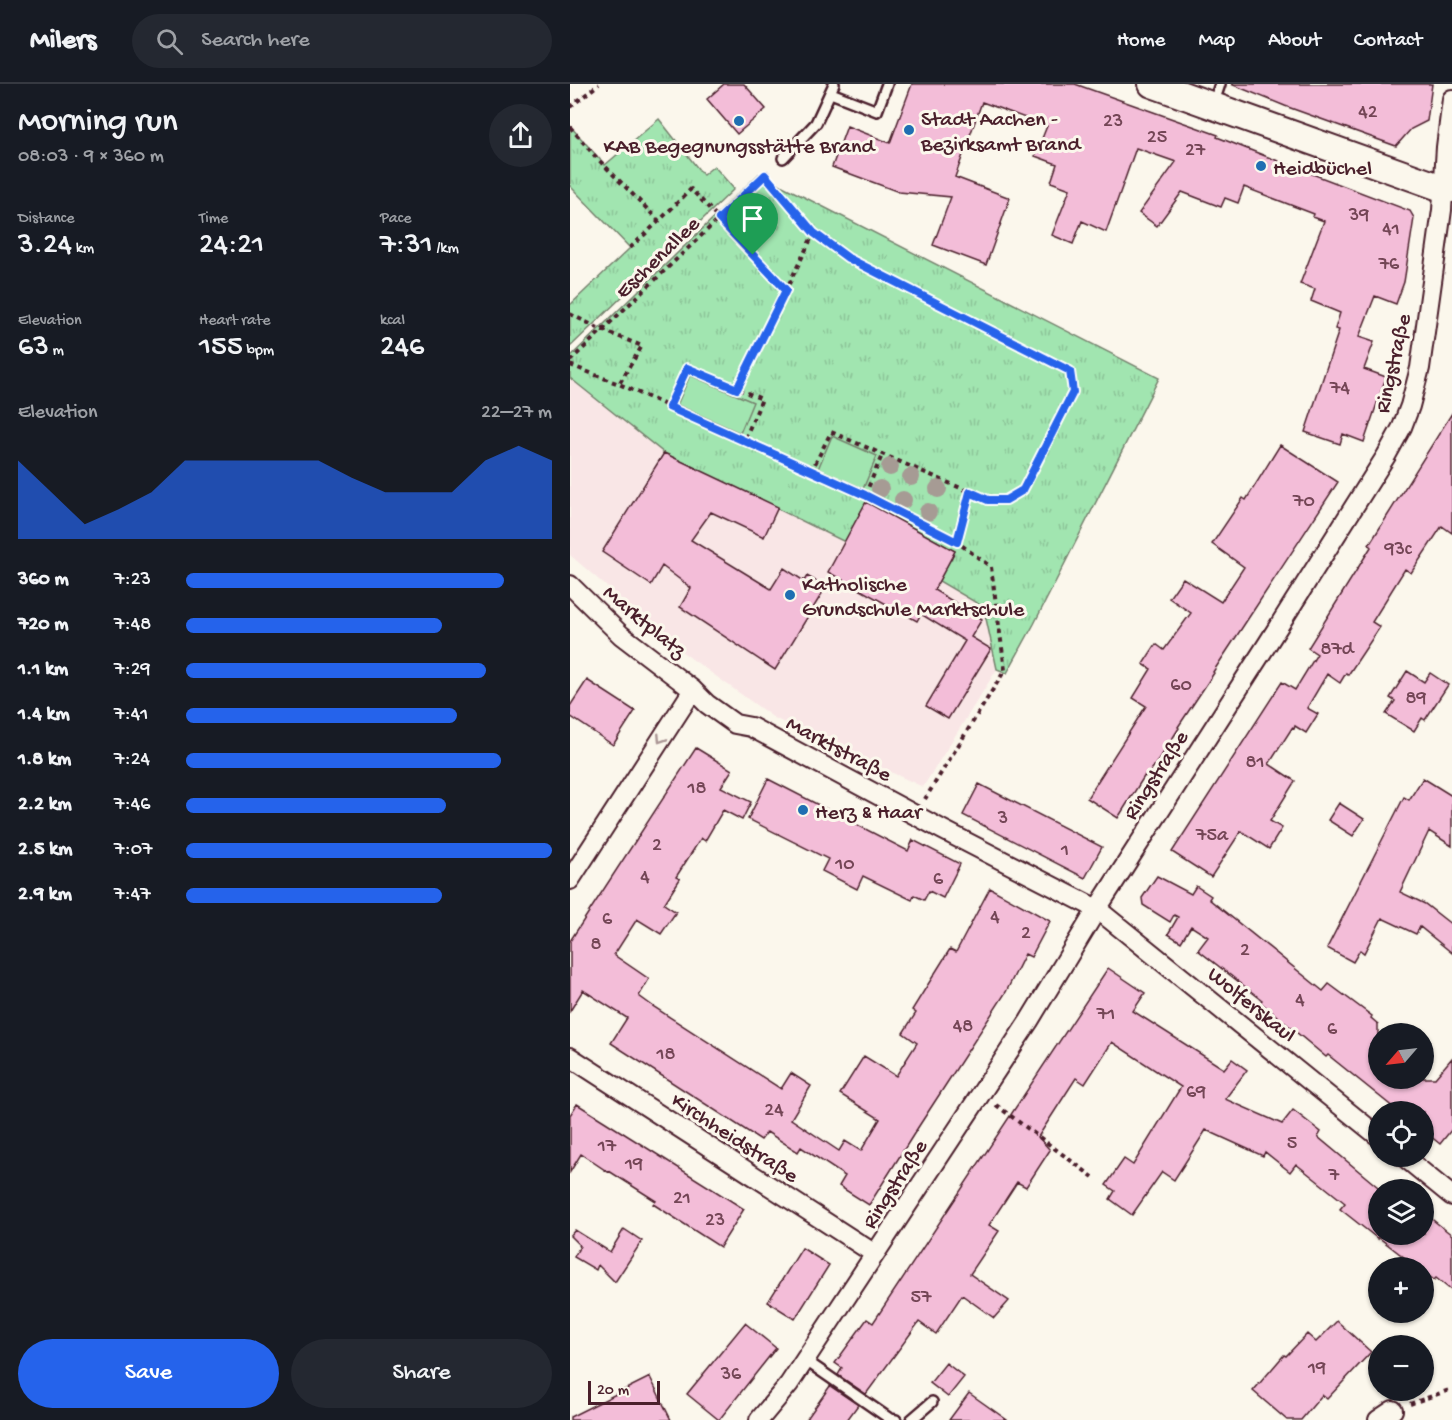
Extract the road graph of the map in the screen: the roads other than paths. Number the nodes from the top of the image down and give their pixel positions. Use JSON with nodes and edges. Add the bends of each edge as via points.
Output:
{"nodes":[{"id":1,"x":887,"y":84,"type":"edge"},
{"id":2,"x":1152,"y":84,"type":"edge"},
{"id":3,"x":832,"y":89,"type":"edge"},
{"id":4,"x":1216,"y":95,"type":"edge"},
{"id":5,"x":1452,"y":99,"type":"edge"},
{"id":6,"x":783,"y":158,"type":"dead end"},
{"id":7,"x":1448,"y":189,"type":"edge"},
{"id":8,"x":570,"y":585,"type":"edge"},
{"id":9,"x":693,"y":690,"type":"junction"},
{"id":10,"x":570,"y":880,"type":"edge"},
{"id":11,"x":1097,"y":909,"type":"junction"},
{"id":12,"x":570,"y":1057,"type":"edge"},
{"id":13,"x":1368,"y":1128,"type":"edge"},
{"id":14,"x":1416,"y":1167,"type":"edge"},
{"id":15,"x":1452,"y":1196,"type":"edge"},
{"id":16,"x":875,"y":1254,"type":"junction"},
{"id":17,"x":805,"y":1360,"type":"junction"},
{"id":18,"x":932,"y":1402,"type":"dead end"},
{"id":19,"x":1393,"y":1410,"type":"road end"},
{"id":20,"x":759,"y":1420,"type":"edge"},
{"id":21,"x":896,"y":1420,"type":"edge"},
{"id":22,"x":911,"y":1420,"type":"edge"},
{"id":23,"x":1378,"y":1420,"type":"edge"}],
"edges":[{"from":1,"to":3,"type":"lane","via":[[877,111]]},
{"from":2,"to":4,"type":"street"},
{"from":3,"to":6,"type":"lane","via":[[816,123]]},
{"from":4,"to":7,"type":"street"},
{"from":5,"to":7,"type":"street","name":"Ringstraße","via":[[1446,147]]},
{"from":7,"to":11,"type":"street","name":"Ringstraße","via":[[1420,368],[1402,427]]},
{"from":8,"to":9,"type":"street","name":"Marktplatz","via":[[621,635]]},
{"from":9,"to":10,"type":"street","one_way":true},
{"from":9,"to":11,"type":"street","name":"Marktstraße","via":[[735,724],[751,727]]},
{"from":11,"to":13,"type":"street","name":"Wolferskaul"},
{"from":11,"to":16,"type":"street","name":"Ringstraße","via":[[1029,1021]]},
{"from":12,"to":16,"type":"street","name":"Kirchheidstraße"},
{"from":14,"to":15,"type":"street"},
{"from":16,"to":17,"type":"street","name":"Ringstraße"},
{"from":17,"to":20,"type":"street","name":"Ringstraße"},
{"from":17,"to":21,"type":"lane"},
{"from":18,"to":22,"type":"lane"},
{"from":19,"to":23,"type":"street"}]}
